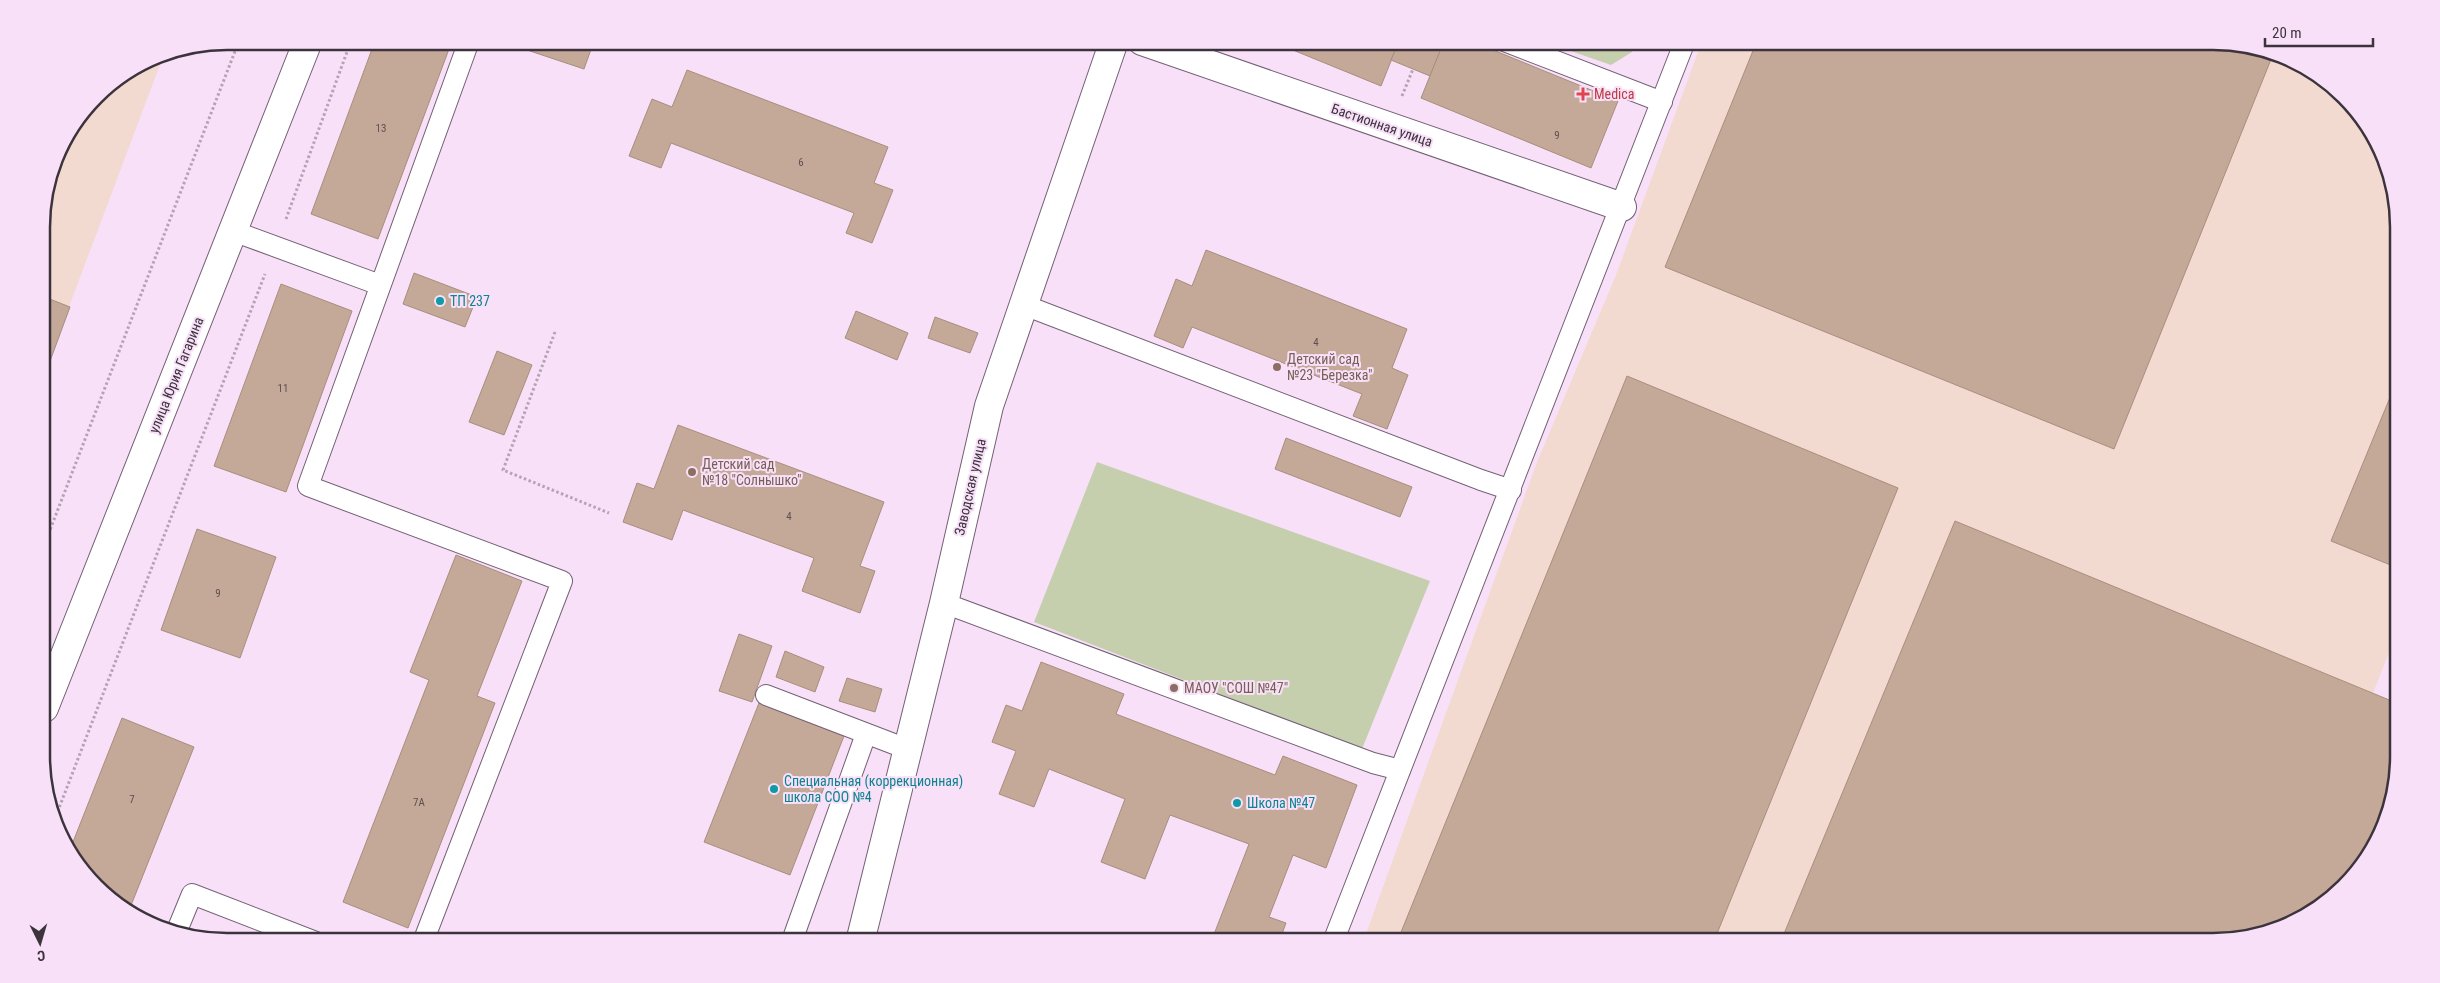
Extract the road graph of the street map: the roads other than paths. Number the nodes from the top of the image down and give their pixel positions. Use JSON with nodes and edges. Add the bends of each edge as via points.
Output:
{"nodes":[{"id":1,"x":304,"y":50,"type":"edge"},
{"id":2,"x":466,"y":50,"type":"edge"},
{"id":3,"x":1111,"y":50,"type":"edge"},
{"id":4,"x":1168,"y":50,"type":"edge"},
{"id":5,"x":1527,"y":50,"type":"edge"},
{"id":6,"x":1682,"y":50,"type":"edge"},
{"id":7,"x":1662,"y":102,"type":"junction"},
{"id":8,"x":1622,"y":207,"type":"junction"},
{"id":9,"x":233,"y":231,"type":"junction"},
{"id":10,"x":380,"y":285,"type":"junction"},
{"id":11,"x":1024,"y":305,"type":"junction"},
{"id":12,"x":1511,"y":490,"type":"junction"},
{"id":13,"x":944,"y":603,"type":"junction"},
{"id":14,"x":50,"y":693,"type":"edge"},
{"id":15,"x":766,"y":694,"type":"dead end"},
{"id":16,"x":866,"y":734,"type":"junction"},
{"id":17,"x":907,"y":750,"type":"junction"},
{"id":18,"x":1400,"y":770,"type":"junction"},
{"id":19,"x":179,"y":926,"type":"edge"},
{"id":20,"x":293,"y":933,"type":"edge"},
{"id":21,"x":426,"y":933,"type":"edge"},
{"id":22,"x":795,"y":933,"type":"edge"},
{"id":23,"x":862,"y":933,"type":"edge"},
{"id":24,"x":1337,"y":933,"type":"edge"}],
"edges":[{"from":1,"to":9,"type":"street","name":"улица Юрия Гагарина"},
{"from":2,"to":10,"type":"lane"},
{"from":3,"to":11,"type":"street","name":"Заводская улица"},
{"from":4,"to":8,"type":"street","name":"Бастионная улица"},
{"from":5,"to":7,"type":"lane"},
{"from":6,"to":7,"type":"lane"},
{"from":7,"to":8,"type":"lane"},
{"from":8,"to":12,"type":"lane"},
{"from":9,"to":10,"type":"lane"},
{"from":9,"to":14,"type":"street","name":"улица Юрия Гагарина"},
{"from":10,"to":21,"type":"lane","via":[[308,486],[562,581]]},
{"from":11,"to":12,"type":"lane"},
{"from":11,"to":13,"type":"street","name":"Заводская улица","via":[[989,406]]},
{"from":12,"to":18,"type":"lane"},
{"from":13,"to":17,"type":"street","name":"Заводская улица"},
{"from":13,"to":18,"type":"lane","via":[[1364,760]]},
{"from":15,"to":16,"type":"lane"},
{"from":16,"to":17,"type":"lane"},
{"from":16,"to":22,"type":"lane"},
{"from":17,"to":23,"type":"street","name":"Заводская улица"},
{"from":18,"to":24,"type":"lane"},
{"from":19,"to":20,"type":"lane","via":[[192,894]]}]}
